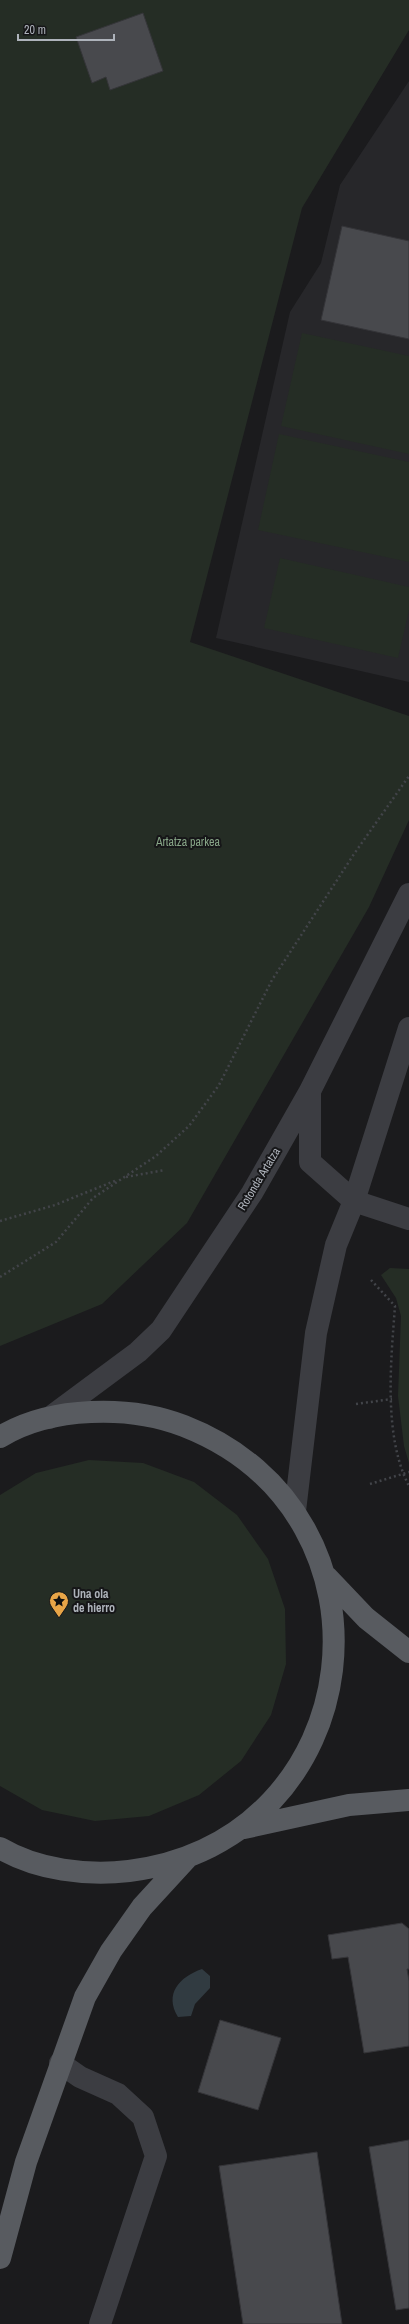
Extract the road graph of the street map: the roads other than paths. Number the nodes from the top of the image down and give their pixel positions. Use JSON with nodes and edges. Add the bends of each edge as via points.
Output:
{"nodes":[{"id":1,"x":409,"y":894,"type":"edge"},
{"id":2,"x":409,"y":1028,"type":"edge"},
{"id":3,"x":310,"y":1091,"type":"junction"},
{"id":4,"x":354,"y":1201,"type":"junction"},
{"id":5,"x":409,"y":1219,"type":"edge"},
{"id":6,"x":48,"y":1418,"type":"junction"},
{"id":7,"x":0,"y":1437,"type":"edge"},
{"id":8,"x":295,"y":1511,"type":"junction"},
{"id":9,"x":327,"y":1577,"type":"junction"},
{"id":10,"x":409,"y":1652,"type":"edge"},
{"id":11,"x":409,"y":1800,"type":"edge"},
{"id":12,"x":241,"y":1829,"type":"junction"},
{"id":13,"x":0,"y":1848,"type":"edge"},
{"id":14,"x":187,"y":1858,"type":"junction"},
{"id":15,"x":60,"y":2063,"type":"junction"},
{"id":16,"x":0,"y":2258,"type":"edge"},
{"id":17,"x":100,"y":2324,"type":"edge"}],
"edges":[{"from":1,"to":3,"type":"street","name":"Rotonda Artatza"},
{"from":2,"to":4,"type":"street"},
{"from":3,"to":4,"type":"street","via":[[310,1162]]},
{"from":3,"to":6,"type":"street","name":"Rotonda Artatza","via":[[252,1193],[161,1330],[138,1352]]},
{"from":4,"to":5,"type":"street"},
{"from":4,"to":8,"type":"street","via":[[336,1245],[316,1333]]},
{"from":6,"to":7,"type":"main road","name":"Rotonda Artatza"},
{"from":6,"to":8,"type":"main road","name":"Rotonda Artatza","via":[[88,1412],[128,1412],[168,1420],[205,1434],[240,1454],[270,1480]]},
{"from":8,"to":9,"type":"main road","name":"Rotonda Artatza","via":[[314,1542]]},
{"from":9,"to":10,"type":"main road","via":[[366,1618]]},
{"from":9,"to":12,"type":"main road","name":"Rotonda Artatza","via":[[335,1617],[336,1657],[329,1697],[319,1729],[297,1771],[271,1803]]},
{"from":11,"to":12,"type":"main road","via":[[349,1805]]},
{"from":12,"to":14,"type":"main road","name":"Rotonda Artatza"},
{"from":13,"to":14,"type":"main road","name":"Rotonda Artatza","via":[[40,1864],[77,1872],[114,1873],[151,1868]]},
{"from":14,"to":15,"type":"main road","via":[[142,1907],[111,1951],[85,1997]]},
{"from":15,"to":16,"type":"main road","via":[[26,2162]]},
{"from":15,"to":17,"type":"street","via":[[80,2077],[118,2094],[143,2117],[156,2156]]}]}
